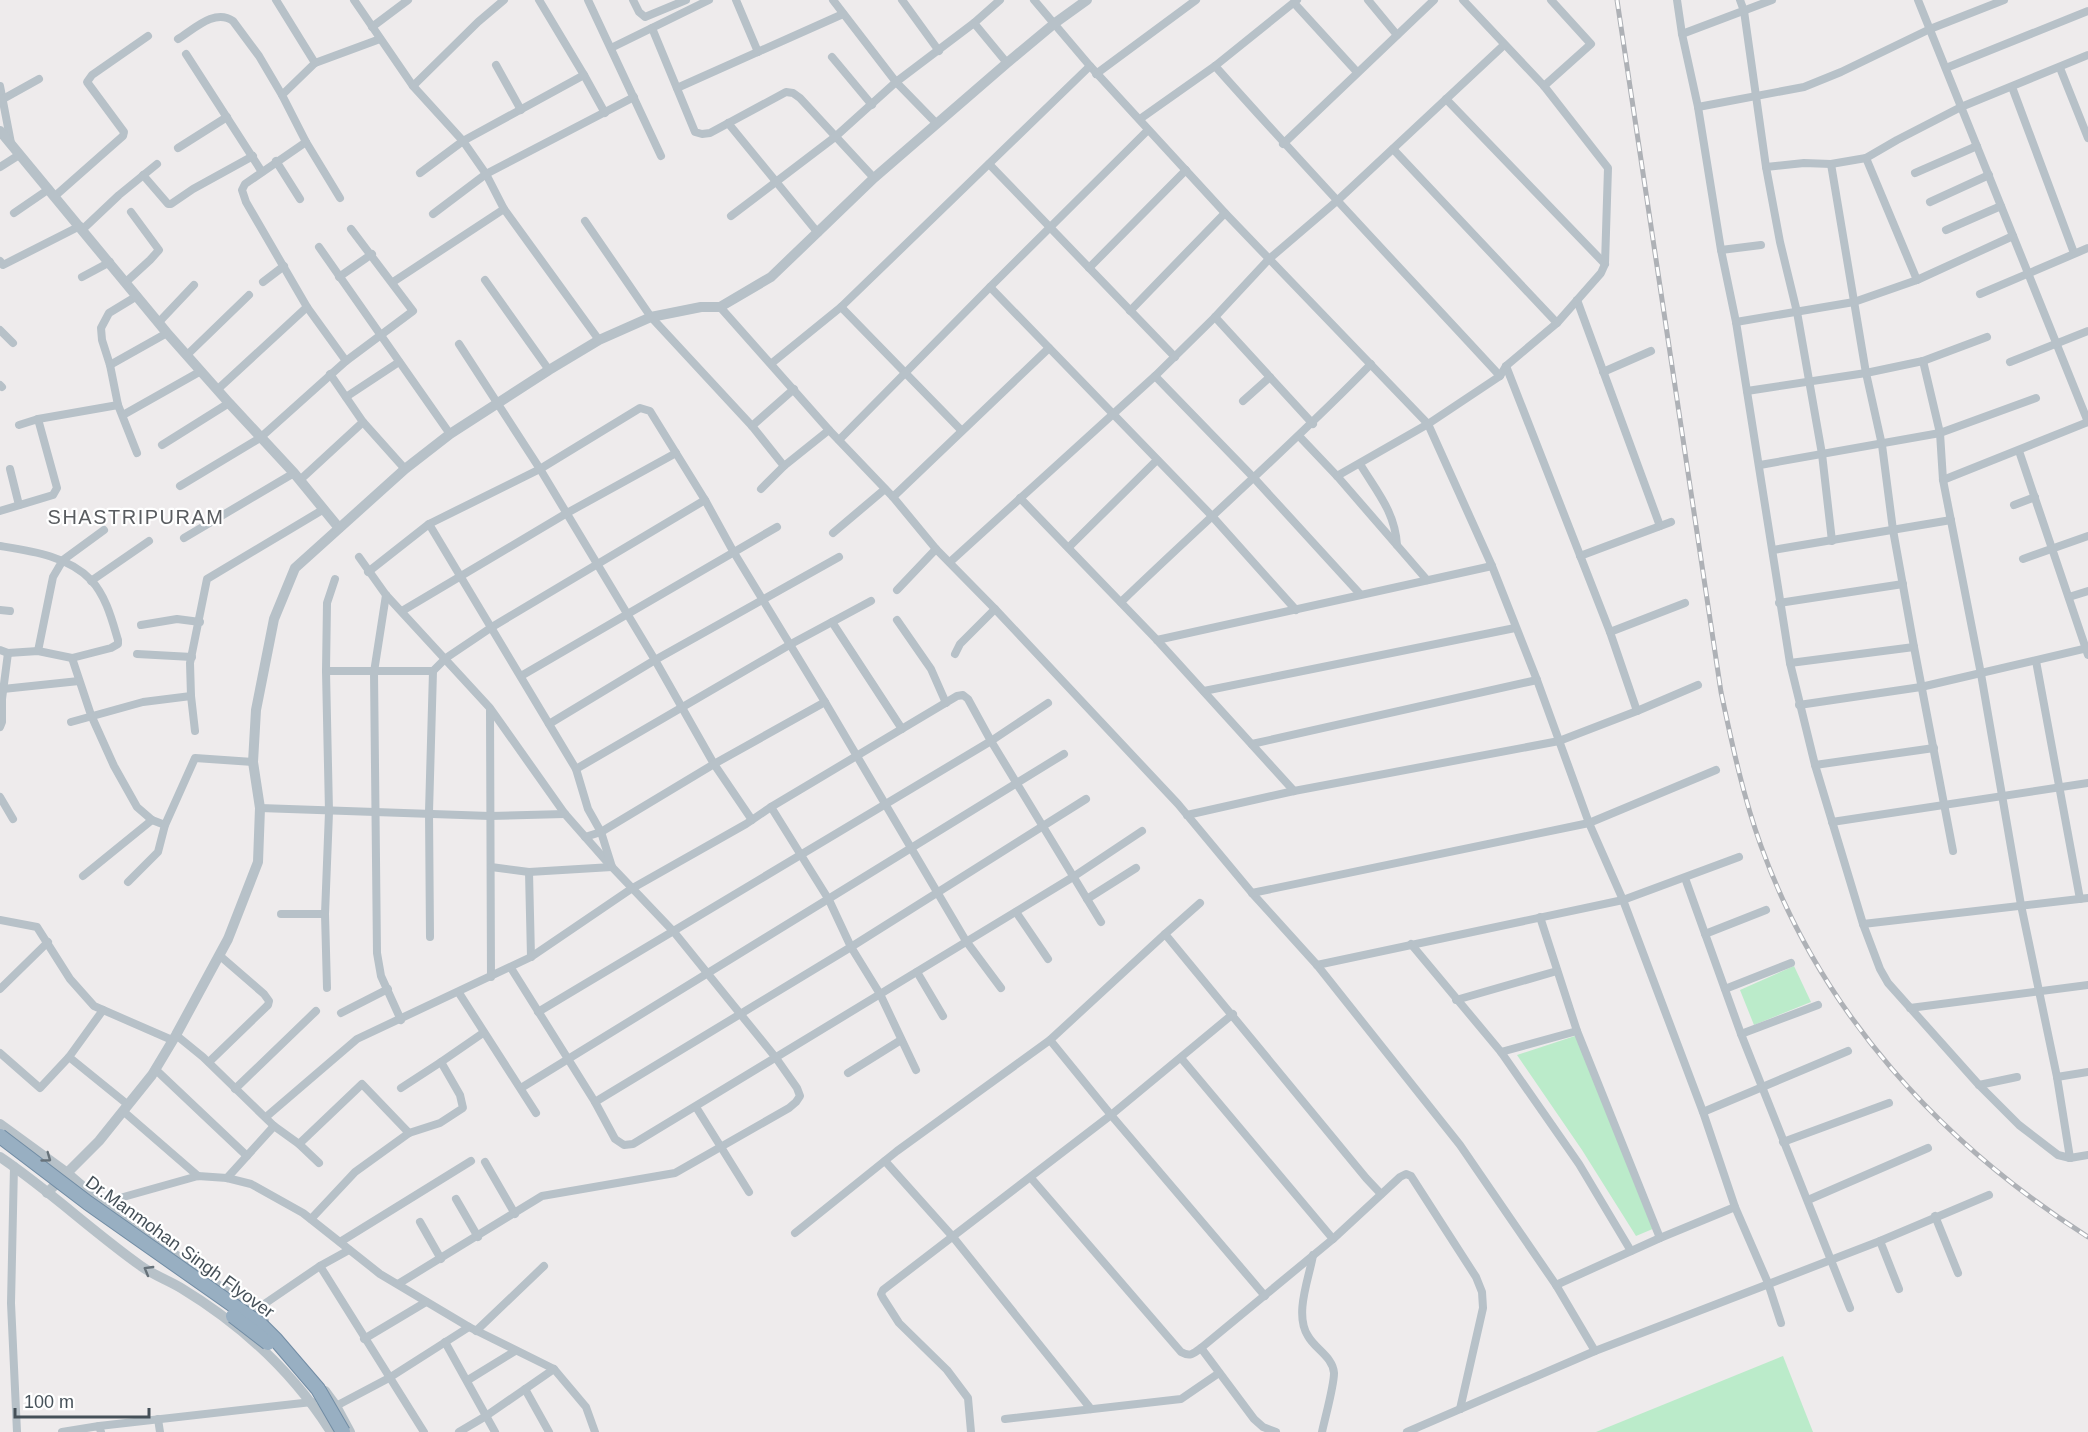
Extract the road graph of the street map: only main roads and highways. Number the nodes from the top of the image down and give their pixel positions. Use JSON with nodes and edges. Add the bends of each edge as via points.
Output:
{"nodes":[{"id":1,"x":0,"y":1136,"type":"edge"},
{"id":2,"x":0,"y":1146,"type":"edge"},
{"id":3,"x":337,"y":1432,"type":"edge"},
{"id":4,"x":343,"y":1432,"type":"edge"}],
"edges":[{"from":1,"to":4,"type":"highway","name":"Dr.Manmohan Singh Flyover","bridge":true,"via":[[260,1324],[318,1389]]},
{"from":2,"to":3,"type":"highway","name":"Dr.Manmohan Singh Flyover","bridge":true,"via":[[265,1340],[312,1393]]}]}
